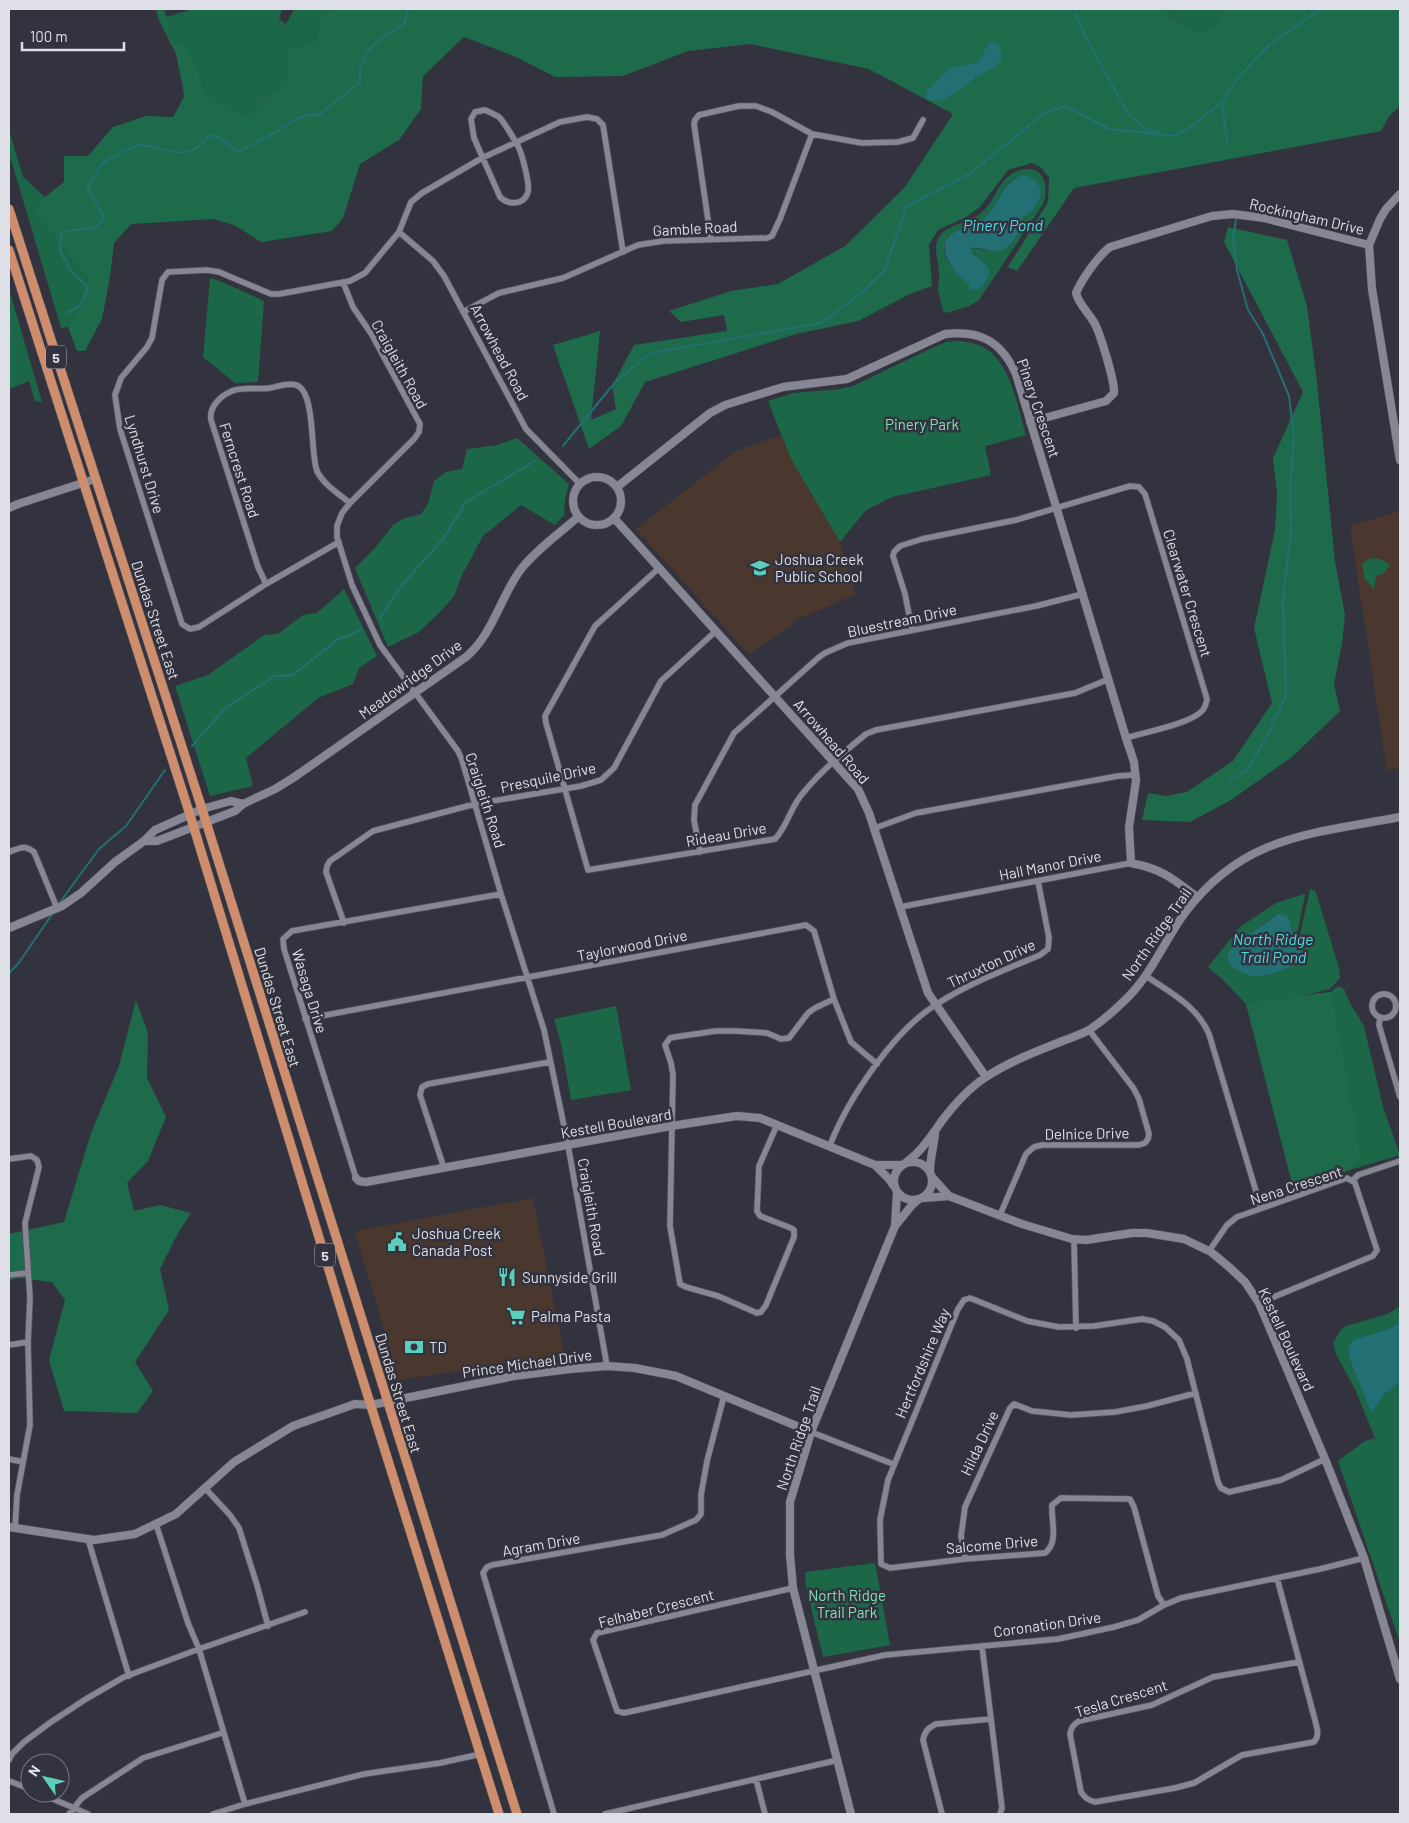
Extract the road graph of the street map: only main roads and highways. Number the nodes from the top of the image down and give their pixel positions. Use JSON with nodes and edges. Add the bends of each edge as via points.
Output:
{"nodes":[{"id":1,"x":9,"y":209,"type":"edge"},
{"id":2,"x":9,"y":250,"type":"edge"},
{"id":3,"x":499,"y":1814,"type":"edge"},
{"id":4,"x":517,"y":1814,"type":"edge"}],
"edges":[{"from":1,"to":4,"type":"main road","name":"Dundas Street East","number":"5","via":[[202,809]]},
{"from":2,"to":3,"type":"main road","name":"Dundas Street East","number":"5","via":[[190,814]]}]}
